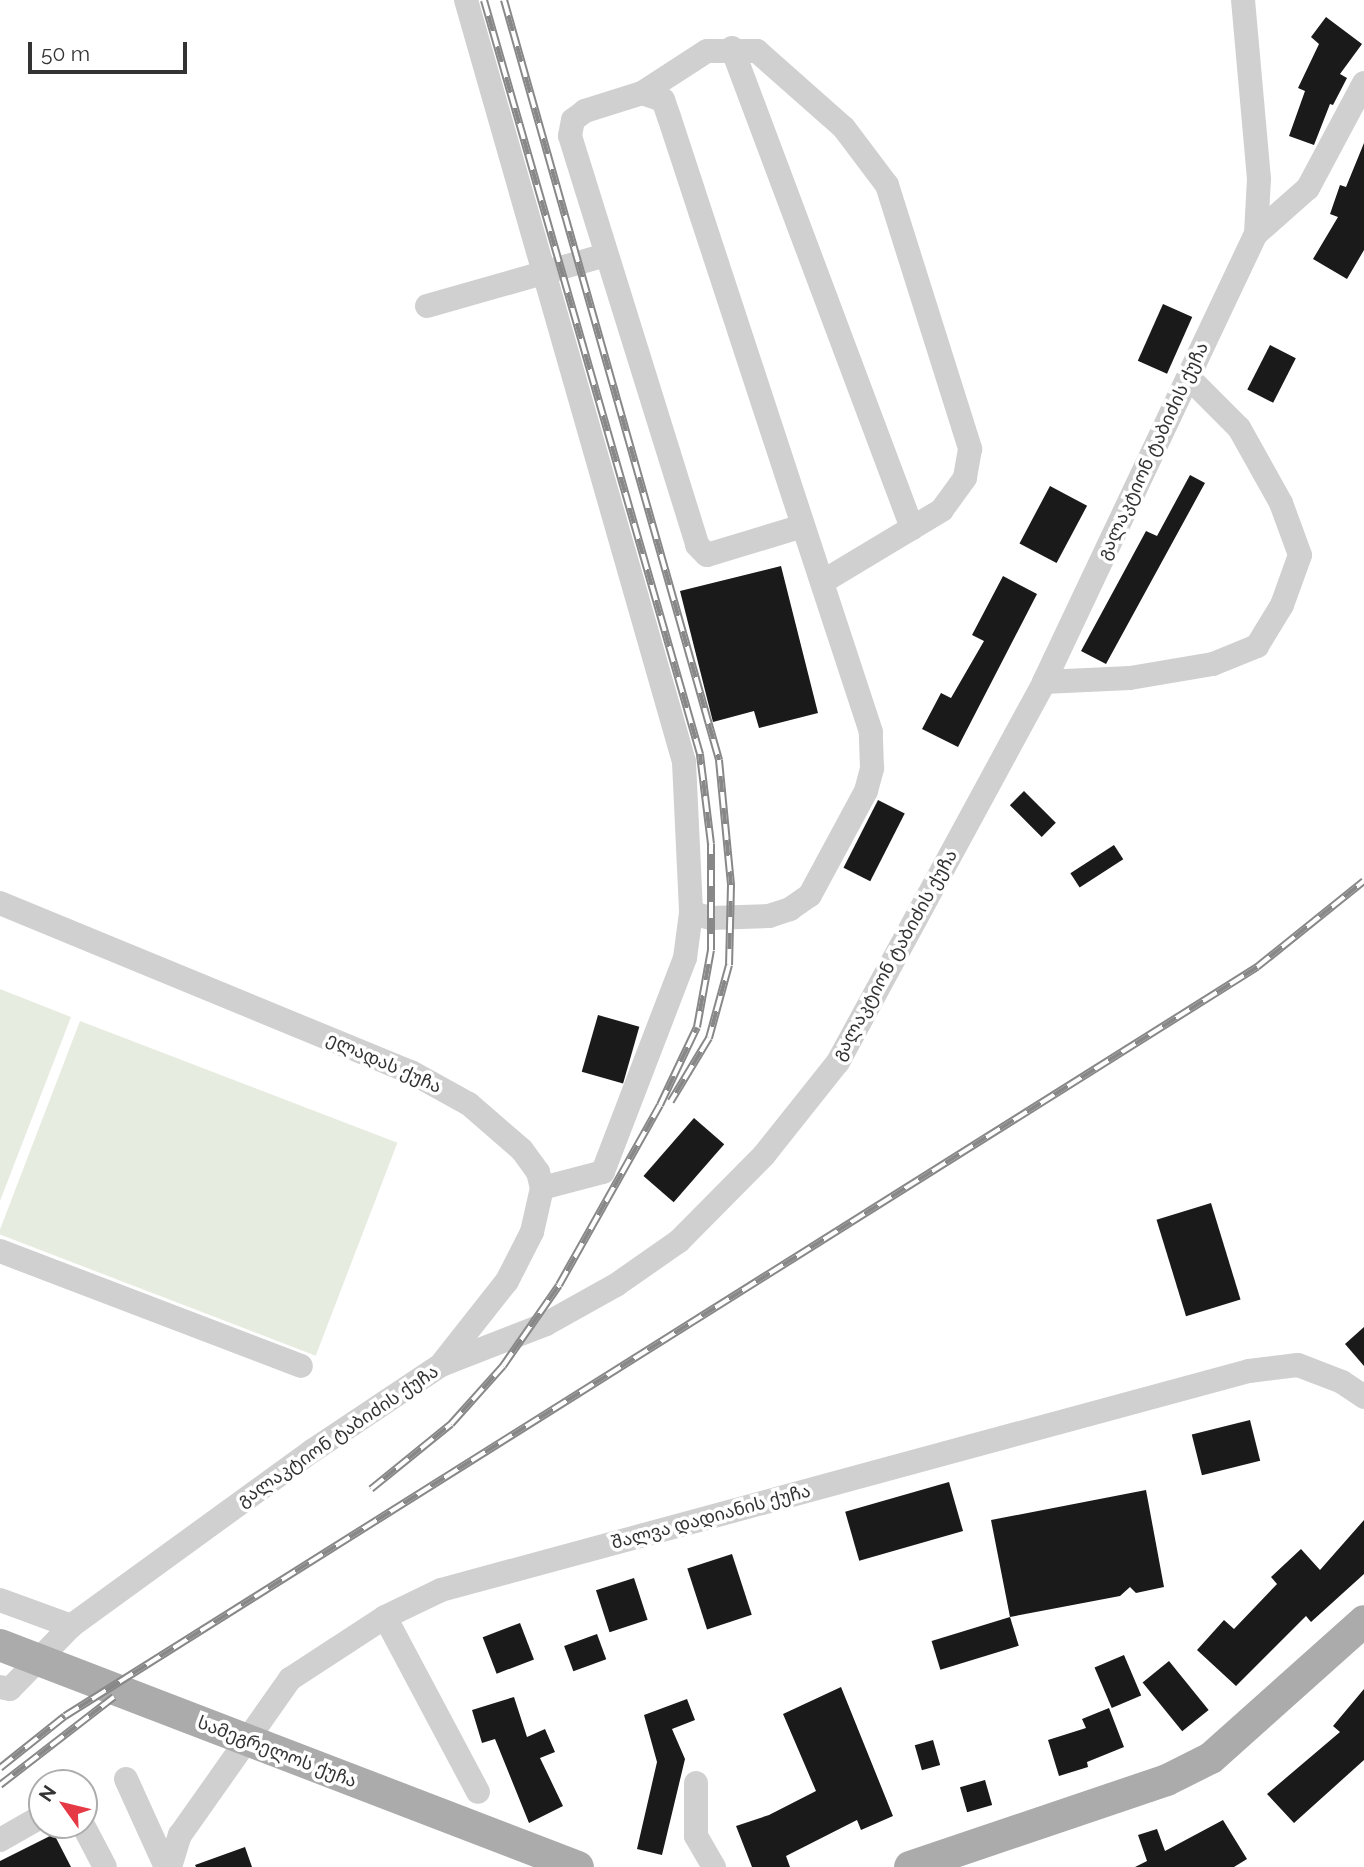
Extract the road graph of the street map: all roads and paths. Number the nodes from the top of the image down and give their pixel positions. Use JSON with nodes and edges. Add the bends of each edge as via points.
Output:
{"nodes":[{"id":1,"x":466,"y":0,"type":"edge"},
{"id":2,"x":1242,"y":0,"type":"edge"},
{"id":3,"x":732,"y":48,"type":"junction"},
{"id":4,"x":1364,"y":83,"type":"edge"},
{"id":5,"x":642,"y":93,"type":"junction"},
{"id":6,"x":1256,"y":234,"type":"junction"},
{"id":7,"x":607,"y":254,"type":"junction"},
{"id":8,"x":544,"y":273,"type":"junction"},
{"id":9,"x":427,"y":306,"type":"dead end"},
{"id":10,"x":1188,"y":377,"type":"junction"},
{"id":11,"x":803,"y":526,"type":"junction"},
{"id":12,"x":912,"y":528,"type":"junction"},
{"id":13,"x":822,"y":582,"type":"junction"},
{"id":14,"x":1044,"y":682,"type":"junction"},
{"id":15,"x":0,"y":903,"type":"edge"},
{"id":16,"x":691,"y":913,"type":"junction"},
{"id":17,"x":542,"y":1188,"type":"junction"},
{"id":18,"x":0,"y":1251,"type":"edge"},
{"id":19,"x":440,"y":1365,"type":"junction"},
{"id":20,"x":301,"y":1366,"type":"dead end"},
{"id":21,"x":1364,"y":1397,"type":"edge"},
{"id":22,"x":0,"y":1600,"type":"edge"},
{"id":23,"x":385,"y":1617,"type":"junction"},
{"id":24,"x":1364,"y":1621,"type":"edge"},
{"id":25,"x":71,"y":1626,"type":"junction"},
{"id":26,"x":0,"y":1645,"type":"edge"},
{"id":27,"x":0,"y":1687,"type":"edge"},
{"id":28,"x":126,"y":1779,"type":"dead end"},
{"id":29,"x":696,"y":1783,"type":"dead end"},
{"id":30,"x":478,"y":1793,"type":"dead end"},
{"id":31,"x":28,"y":1824,"type":"edge"},
{"id":32,"x":90,"y":1839,"type":"edge"},
{"id":33,"x":0,"y":1840,"type":"edge"},
{"id":34,"x":564,"y":1863,"type":"edge"},
{"id":35,"x":105,"y":1867,"type":"edge"},
{"id":36,"x":168,"y":1867,"type":"edge"},
{"id":37,"x":713,"y":1867,"type":"edge"},
{"id":38,"x":910,"y":1867,"type":"edge"}],
"edges":[{"from":1,"to":8,"type":"street"},
{"from":2,"to":6,"type":"street","name":"გალაკტიონ ტაბიძის ქუჩა","via":[[1259,179]]},
{"from":3,"to":5,"type":"street","via":[[707,51]]},
{"from":3,"to":12,"type":"street"},
{"from":3,"to":12,"type":"street","via":[[757,51],[844,128],[887,185],[970,449],[965,478],[942,510]]},
{"from":4,"to":6,"type":"street","via":[[1308,188]]},
{"from":5,"to":7,"type":"street","via":[[585,111],[573,120],[570,136]]},
{"from":5,"to":11,"type":"street","via":[[652,93],[666,108]]},
{"from":6,"to":10,"type":"street","name":"გალაკტიონ ტაბიძის ქუჩა"},
{"from":7,"to":8,"type":"street"},
{"from":7,"to":11,"type":"street","via":[[697,545],[707,555]]},
{"from":8,"to":9,"type":"street"},
{"from":8,"to":16,"type":"street","via":[[684,762]]},
{"from":10,"to":14,"type":"street","name":"გალაკტიონ ტაბიძის ქუჩა"},
{"from":10,"to":14,"type":"street","via":[[1239,428],[1281,503],[1300,555],[1282,605],[1257,646],[1213,664],[1130,678]]},
{"from":11,"to":13,"type":"street"},
{"from":12,"to":13,"type":"street"},
{"from":13,"to":16,"type":"street","via":[[871,732],[872,768],[866,791],[810,895],[790,909],[756,917],[711,918]]},
{"from":14,"to":19,"type":"street","name":"გალაკტიონ ტაბიძის ქუჩა","via":[[838,1062],[764,1155],[678,1241],[616,1285],[547,1324]]},
{"from":15,"to":17,"type":"street","name":"ელადას ქუჩა","via":[[439,1086],[469,1104],[522,1150],[538,1172]]},
{"from":16,"to":17,"type":"street","via":[[685,958],[603,1172]]},
{"from":17,"to":19,"type":"street","via":[[532,1232],[517,1264]]},
{"from":18,"to":20,"type":"street"},
{"from":19,"to":25,"type":"street","name":"გალაკტიონ ტაბიძის ქუჩა","via":[[312,1451]]},
{"from":21,"to":23,"type":"street","name":"შალვა დადიანის ქუჩა","via":[[1342,1382],[1298,1365],[1249,1371],[441,1590]]},
{"from":22,"to":25,"type":"street"},
{"from":23,"to":30,"type":"street"},
{"from":23,"to":36,"type":"street","name":"შალვა დადიანის ქუჩა","via":[[306,1664],[290,1679],[180,1835]]},
{"from":24,"to":38,"type":"main road","via":[[1211,1758],[1167,1780]]},
{"from":25,"to":27,"type":"street","name":"გალაკტიონ ტაბიძის ქუჩა","via":[[10,1689]]},
{"from":26,"to":34,"type":"main road","name":"სამეგრელოს ქუჩა"},
{"from":28,"to":36,"type":"street"},
{"from":29,"to":37,"type":"street","via":[[696,1836]]},
{"from":31,"to":33,"type":"street"},
{"from":32,"to":35,"type":"street"}]}
